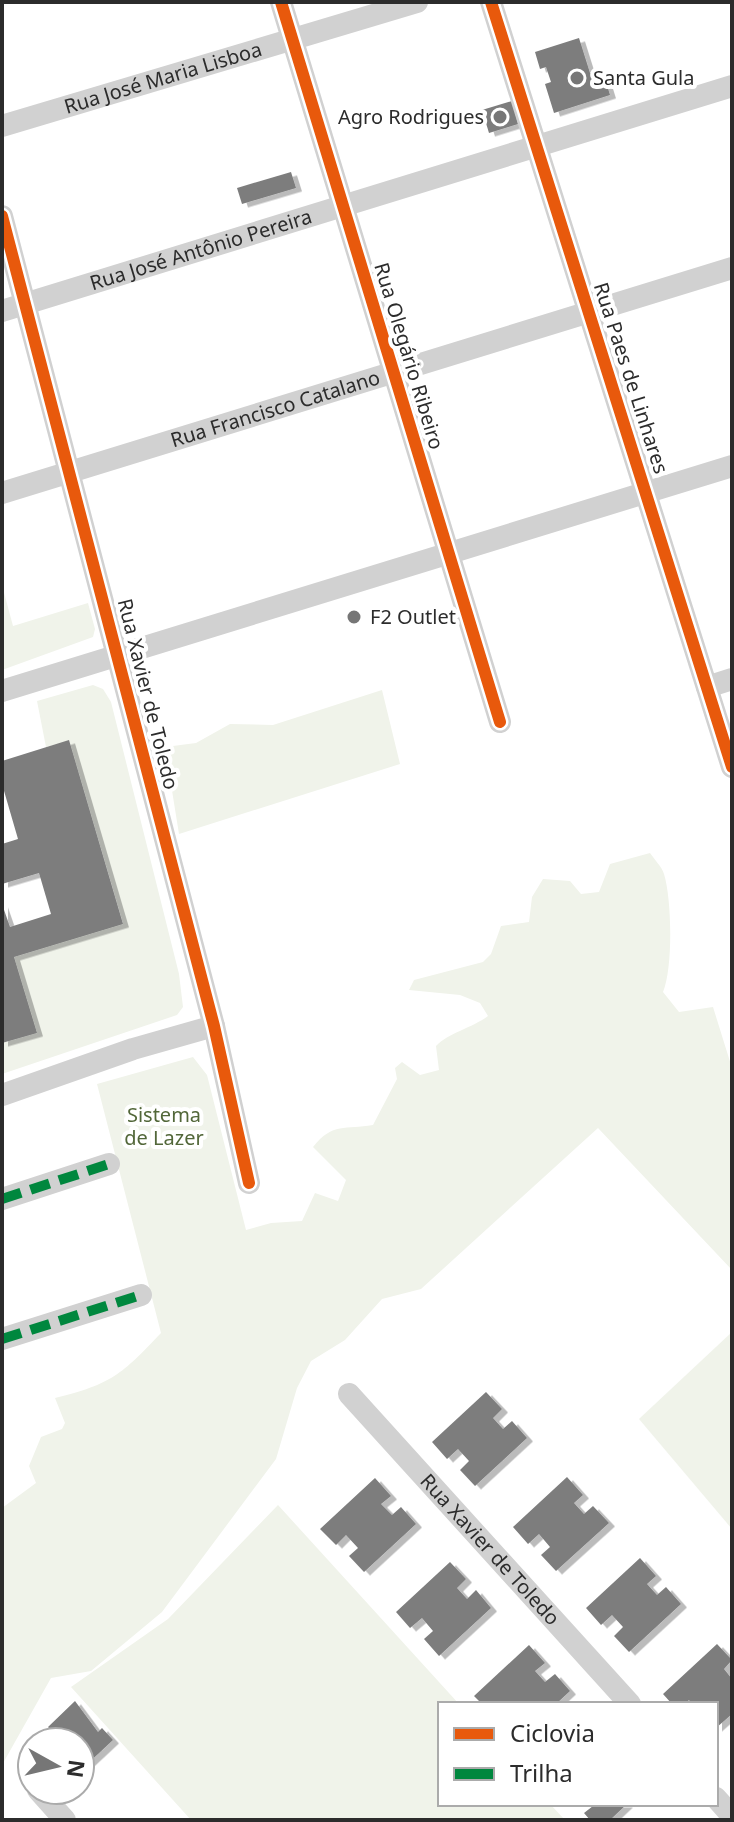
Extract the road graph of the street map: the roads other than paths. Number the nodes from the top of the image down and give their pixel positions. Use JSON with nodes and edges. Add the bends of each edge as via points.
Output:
{"nodes":[{"id":1,"x":281,"y":2,"type":"edge"},
{"id":2,"x":417,"y":2,"type":"edge"},
{"id":3,"x":491,"y":2,"type":"edge"},
{"id":4,"x":293,"y":41,"type":"junction"},
{"id":5,"x":732,"y":86,"type":"edge"},
{"id":6,"x":2,"y":126,"type":"edge"},
{"id":7,"x":536,"y":146,"type":"junction"},
{"id":8,"x":343,"y":206,"type":"junction"},
{"id":9,"x":2,"y":216,"type":"edge"},
{"id":10,"x":732,"y":268,"type":"edge"},
{"id":11,"x":26,"y":303,"type":"junction"},
{"id":12,"x":2,"y":311,"type":"edge"},
{"id":13,"x":588,"y":311,"type":"junction"},
{"id":14,"x":394,"y":373,"type":"junction"},
{"id":15,"x":732,"y":466,"type":"edge"},
{"id":16,"x":71,"y":472,"type":"junction"},
{"id":17,"x":646,"y":492,"type":"junction"},
{"id":18,"x":2,"y":493,"type":"edge"},
{"id":19,"x":448,"y":553,"type":"junction"},
{"id":20,"x":117,"y":655,"type":"junction"},
{"id":21,"x":732,"y":679,"type":"edge"},
{"id":22,"x":707,"y":687,"type":"junction"},
{"id":23,"x":2,"y":691,"type":"edge"},
{"id":24,"x":500,"y":722,"type":"dead end"},
{"id":25,"x":732,"y":767,"type":"edge"},
{"id":26,"x":214,"y":1026,"type":"junction"},
{"id":27,"x":2,"y":1095,"type":"edge"},
{"id":28,"x":109,"y":1164,"type":"dead end"},
{"id":29,"x":249,"y":1183,"type":"dead end"},
{"id":30,"x":2,"y":1199,"type":"edge"},
{"id":31,"x":141,"y":1295,"type":"dead end"},
{"id":32,"x":2,"y":1339,"type":"edge"},
{"id":33,"x":349,"y":1394,"type":"dead end"},
{"id":34,"x":628,"y":1702,"type":"edge"},
{"id":35,"x":718,"y":1800,"type":"edge"},
{"id":36,"x":732,"y":1816,"type":"edge"}],
"edges":[{"from":1,"to":4,"type":"street","name":"Rua Olegário Ribeiro"},
{"from":2,"to":4,"type":"street","name":"Rua José Maria Lisboa"},
{"from":3,"to":7,"type":"street","name":"Rua Paes de Linhares"},
{"from":4,"to":6,"type":"street","name":"Rua José Maria Lisboa"},
{"from":4,"to":8,"type":"street","name":"Rua Olegário Ribeiro"},
{"from":5,"to":7,"type":"street","name":"Rua José Antônio Pereira"},
{"from":7,"to":8,"type":"street","name":"Rua José Antônio Pereira"},
{"from":7,"to":13,"type":"street","name":"Rua Paes de Linhares"},
{"from":8,"to":11,"type":"street","name":"Rua José Antônio Pereira"},
{"from":8,"to":14,"type":"street","name":"Rua Olegário Ribeiro"},
{"from":9,"to":11,"type":"street","name":"Rua Xavier de Toledo"},
{"from":10,"to":13,"type":"street","name":"Rua Francisco Catalano"},
{"from":11,"to":12,"type":"street","name":"Rua José Antônio Pereira"},
{"from":11,"to":16,"type":"street","name":"Rua Xavier de Toledo"},
{"from":13,"to":14,"type":"street","name":"Rua Francisco Catalano"},
{"from":13,"to":17,"type":"street","name":"Rua Paes de Linhares"},
{"from":14,"to":16,"type":"street","name":"Rua Francisco Catalano"},
{"from":14,"to":19,"type":"street","name":"Rua Olegário Ribeiro"},
{"from":15,"to":17,"type":"street"},
{"from":16,"to":18,"type":"street","name":"Rua Francisco Catalano"},
{"from":16,"to":20,"type":"street","name":"Rua Xavier de Toledo"},
{"from":17,"to":19,"type":"street"},
{"from":17,"to":22,"type":"street","name":"Rua Paes de Linhares"},
{"from":19,"to":20,"type":"street"},
{"from":19,"to":24,"type":"street","name":"Rua Olegário Ribeiro"},
{"from":20,"to":23,"type":"street"},
{"from":20,"to":26,"type":"street","name":"Rua Xavier de Toledo"},
{"from":21,"to":22,"type":"street"},
{"from":22,"to":25,"type":"street","name":"Rua Paes de Linhares"},
{"from":26,"to":27,"type":"street"},
{"from":26,"to":29,"type":"street","name":"Rua Xavier de Toledo"},
{"from":28,"to":30,"type":"street"},
{"from":31,"to":32,"type":"street"},
{"from":33,"to":34,"type":"street","name":"Rua Xavier de Toledo"},
{"from":35,"to":36,"type":"street"}]}
